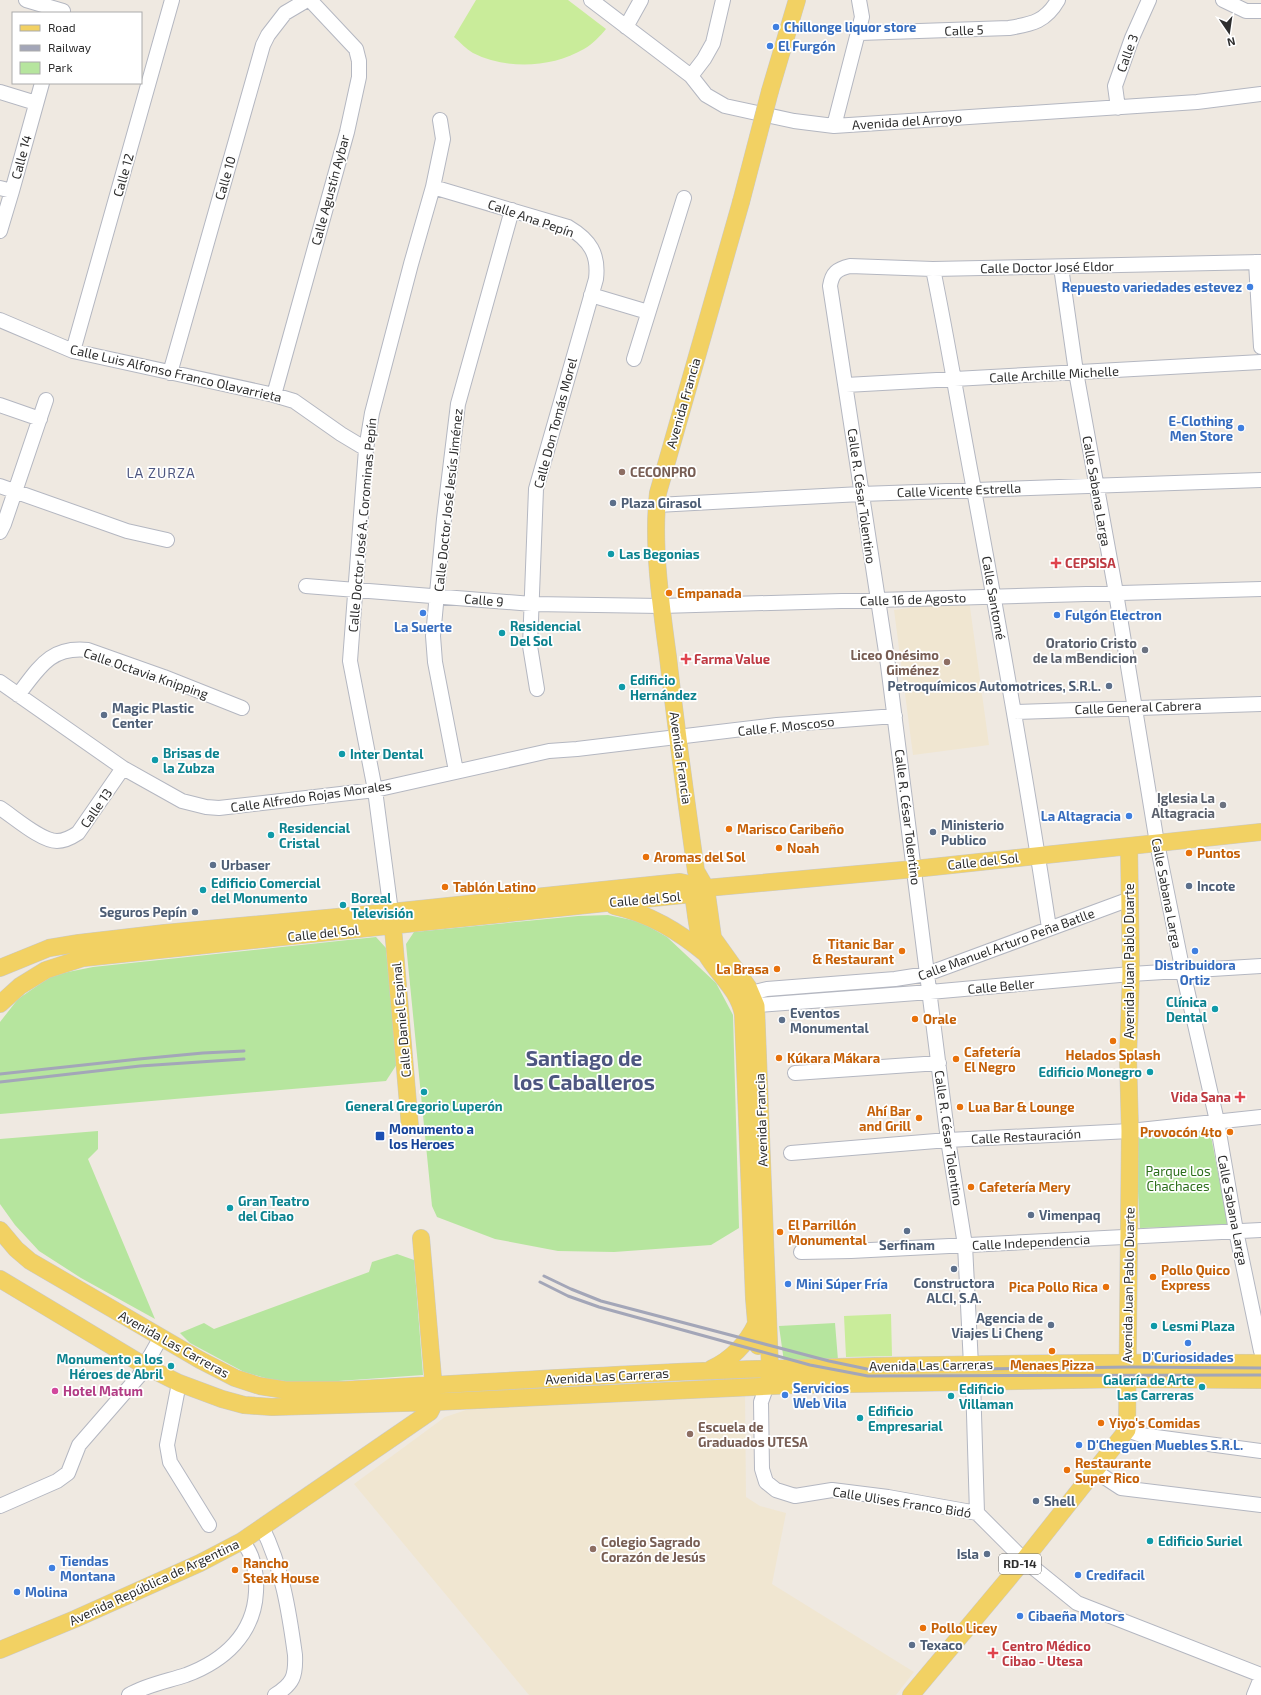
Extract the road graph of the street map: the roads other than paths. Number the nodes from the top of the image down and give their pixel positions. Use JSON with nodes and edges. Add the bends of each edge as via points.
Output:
{"nodes":[{"id":1,"x":26,"y":0,"type":"edge"},
{"id":2,"x":172,"y":0,"type":"edge"},
{"id":3,"x":308,"y":0,"type":"edge"},
{"id":4,"x":591,"y":0,"type":"edge"},
{"id":5,"x":641,"y":0,"type":"edge"},
{"id":6,"x":723,"y":0,"type":"edge"},
{"id":7,"x":798,"y":0,"type":"edge"},
{"id":8,"x":859,"y":0,"type":"edge"},
{"id":9,"x":1058,"y":0,"type":"edge"},
{"id":10,"x":1149,"y":0,"type":"edge"},
{"id":11,"x":1223,"y":0,"type":"edge"},
{"id":12,"x":64,"y":8,"type":"edge"},
{"id":13,"x":1261,"y":11,"type":"edge"},
{"id":14,"x":626,"y":26,"type":"junction"},
{"id":15,"x":858,"y":32,"type":"junction"},
{"id":16,"x":691,"y":76,"type":"junction"},
{"id":17,"x":42,"y":84,"type":"edge"},
{"id":18,"x":0,"y":92,"type":"edge"},
{"id":19,"x":1261,"y":94,"type":"edge"},
{"id":20,"x":36,"y":103,"type":"junction"},
{"id":21,"x":1118,"y":108,"type":"junction"},
{"id":22,"x":440,"y":120,"type":"dead end"},
{"id":23,"x":834,"y":126,"type":"junction"},
{"id":24,"x":433,"y":187,"type":"junction"},
{"id":25,"x":6,"y":190,"type":"edge"},
{"id":26,"x":684,"y":198,"type":"dead end"},
{"id":27,"x":512,"y":210,"type":"junction"},
{"id":28,"x":0,"y":231,"type":"edge"},
{"id":29,"x":1258,"y":262,"type":"edge"},
{"id":30,"x":1061,"y":267,"type":"junction"},
{"id":31,"x":933,"y":269,"type":"junction"},
{"id":32,"x":835,"y":272,"type":"joint"},
{"id":33,"x":596,"y":279,"type":"joint"},
{"id":34,"x":591,"y":295,"type":"junction"},
{"id":35,"x":648,"y":312,"type":"junction"},
{"id":36,"x":0,"y":320,"type":"edge"},
{"id":37,"x":1261,"y":347,"type":"edge"},
{"id":38,"x":73,"y":351,"type":"junction"},
{"id":39,"x":634,"y":359,"type":"dead end"},
{"id":40,"x":1261,"y":362,"type":"edge"},
{"id":41,"x":170,"y":372,"type":"junction"},
{"id":42,"x":1076,"y":372,"type":"junction"},
{"id":43,"x":954,"y":379,"type":"junction"},
{"id":44,"x":846,"y":386,"type":"junction"},
{"id":45,"x":274,"y":395,"type":"junction"},
{"id":46,"x":46,"y":400,"type":"dead end"},
{"id":47,"x":0,"y":405,"type":"edge"},
{"id":48,"x":40,"y":419,"type":"junction"},
{"id":49,"x":366,"y":449,"type":"junction"},
{"id":50,"x":1261,"y":480,"type":"edge"},
{"id":51,"x":1096,"y":485,"type":"junction"},
{"id":52,"x":0,"y":486,"type":"edge"},
{"id":53,"x":974,"y":490,"type":"junction"},
{"id":54,"x":14,"y":491,"type":"junction"},
{"id":55,"x":861,"y":494,"type":"junction"},
{"id":56,"x":657,"y":505,"type":"junction"},
{"id":57,"x":0,"y":532,"type":"edge"},
{"id":58,"x":167,"y":540,"type":"dead end"},
{"id":59,"x":306,"y":586,"type":"dead end"},
{"id":60,"x":1261,"y":589,"type":"edge"},
{"id":61,"x":355,"y":590,"type":"junction"},
{"id":62,"x":1116,"y":593,"type":"junction"},
{"id":63,"x":437,"y":596,"type":"junction"},
{"id":64,"x":994,"y":596,"type":"junction"},
{"id":65,"x":877,"y":600,"type":"junction"},
{"id":66,"x":532,"y":604,"type":"junction"},
{"id":67,"x":661,"y":606,"type":"junction"},
{"id":68,"x":0,"y":682,"type":"edge"},
{"id":69,"x":537,"y":690,"type":"dead end"},
{"id":70,"x":18,"y":694,"type":"junction"},
{"id":71,"x":1261,"y":704,"type":"edge"},
{"id":72,"x":1135,"y":707,"type":"junction"},
{"id":73,"x":242,"y":708,"type":"dead end"},
{"id":74,"x":1014,"y":712,"type":"junction"},
{"id":75,"x":895,"y":716,"type":"junction"},
{"id":76,"x":678,"y":738,"type":"junction"},
{"id":77,"x":123,"y":768,"type":"junction"},
{"id":78,"x":456,"y":770,"type":"junction"},
{"id":79,"x":375,"y":790,"type":"junction"},
{"id":80,"x":0,"y":808,"type":"edge"},
{"id":81,"x":1261,"y":832,"type":"edge"},
{"id":82,"x":1157,"y":843,"type":"junction"},
{"id":83,"x":1129,"y":846,"type":"junction"},
{"id":84,"x":1038,"y":856,"type":"junction"},
{"id":85,"x":914,"y":869,"type":"junction"},
{"id":86,"x":697,"y":884,"type":"junction"},
{"id":87,"x":1130,"y":899,"type":"junction"},
{"id":88,"x":600,"y":903,"type":"junction"},
{"id":89,"x":392,"y":919,"type":"junction"},
{"id":90,"x":1049,"y":928,"type":"junction"},
{"id":91,"x":166,"y":941,"type":"junction"},
{"id":92,"x":706,"y":954,"type":"junction"},
{"id":93,"x":1261,"y":966,"type":"edge"},
{"id":94,"x":0,"y":968,"type":"edge"},
{"id":95,"x":1183,"y":972,"type":"junction"},
{"id":96,"x":927,"y":974,"type":"junction"},
{"id":97,"x":1131,"y":974,"type":"junction"},
{"id":98,"x":930,"y":992,"type":"junction"},
{"id":99,"x":747,"y":1002,"type":"junction"},
{"id":100,"x":0,"y":1004,"type":"edge"},
{"id":101,"x":939,"y":1063,"type":"junction"},
{"id":102,"x":795,"y":1073,"type":"dead end"},
{"id":103,"x":1261,"y":1118,"type":"edge"},
{"id":104,"x":1216,"y":1121,"type":"junction"},
{"id":105,"x":410,"y":1127,"type":"dead end"},
{"id":106,"x":1130,"y":1131,"type":"junction"},
{"id":107,"x":948,"y":1140,"type":"junction"},
{"id":108,"x":791,"y":1153,"type":"dead end"},
{"id":109,"x":0,"y":1230,"type":"edge"},
{"id":110,"x":1261,"y":1230,"type":"edge"},
{"id":111,"x":1236,"y":1231,"type":"junction"},
{"id":112,"x":1128,"y":1237,"type":"junction"},
{"id":113,"x":421,"y":1238,"type":"dead end"},
{"id":114,"x":965,"y":1245,"type":"junction"},
{"id":115,"x":801,"y":1252,"type":"dead end"},
{"id":116,"x":0,"y":1279,"type":"edge"},
{"id":117,"x":756,"y":1324,"type":"junction"},
{"id":118,"x":161,"y":1337,"type":"junction"},
{"id":119,"x":1261,"y":1351,"type":"edge"},
{"id":120,"x":1261,"y":1363,"type":"edge"},
{"id":121,"x":146,"y":1366,"type":"junction"},
{"id":122,"x":765,"y":1368,"type":"junction"},
{"id":123,"x":708,"y":1371,"type":"junction"},
{"id":124,"x":1128,"y":1371,"type":"junction"},
{"id":125,"x":972,"y":1373,"type":"junction"},
{"id":126,"x":1261,"y":1380,"type":"edge"},
{"id":127,"x":180,"y":1383,"type":"junction"},
{"id":128,"x":433,"y":1385,"type":"junction"},
{"id":129,"x":764,"y":1386,"type":"junction"},
{"id":130,"x":435,"y":1402,"type":"junction"},
{"id":131,"x":1127,"y":1430,"type":"junction"},
{"id":132,"x":1261,"y":1451,"type":"edge"},
{"id":133,"x":1095,"y":1471,"type":"junction"},
{"id":134,"x":1261,"y":1505,"type":"edge"},
{"id":135,"x":0,"y":1506,"type":"edge"},
{"id":136,"x":977,"y":1513,"type":"junction"},
{"id":137,"x":209,"y":1525,"type":"dead end"},
{"id":138,"x":262,"y":1527,"type":"junction"},
{"id":139,"x":242,"y":1541,"type":"junction"},
{"id":140,"x":1024,"y":1560,"type":"junction"},
{"id":141,"x":0,"y":1650,"type":"edge"},
{"id":142,"x":1261,"y":1676,"type":"edge"},
{"id":143,"x":129,"y":1695,"type":"edge"},
{"id":144,"x":275,"y":1695,"type":"edge"},
{"id":145,"x":911,"y":1695,"type":"edge"},
{"id":146,"x":1254,"y":1695,"type":"edge"}],
"edges":[{"from":1,"to":12,"type":"street"},
{"from":2,"to":38,"type":"street","name":"Calle 12"},
{"from":3,"to":41,"type":"street","name":"Calle 10","via":[[285,13],[263,45]]},
{"from":3,"to":45,"type":"street","name":"Calle Agustín Aybar","via":[[356,49],[359,78],[347,132]]},
{"from":4,"to":14,"type":"street","name":"Avenida del Arroyo"},
{"from":5,"to":14,"type":"street"},
{"from":6,"to":16,"type":"street","via":[[714,43]]},
{"from":7,"to":56,"type":"main road","name":"Avenida Francia","bridge":true,"via":[[671,445]]},
{"from":8,"to":15,"type":"street","via":[[862,17]]},
{"from":9,"to":15,"type":"street","name":"Calle 5","via":[[1044,18],[1009,28]]},
{"from":10,"to":21,"type":"street","name":"Calle 3","via":[[1115,86]]},
{"from":11,"to":13,"type":"street","via":[[1246,11]]},
{"from":14,"to":16,"type":"street","name":"Avenida del Arroyo"},
{"from":15,"to":23,"type":"street"},
{"from":16,"to":23,"type":"street","name":"Avenida del Arroyo","via":[[706,95],[725,106],[794,121]]},
{"from":17,"to":20,"type":"street","name":"Calle 14"},
{"from":18,"to":20,"type":"street"},
{"from":19,"to":21,"type":"street","name":"Avenida del Arroyo"},
{"from":20,"to":25,"type":"street","name":"Calle 14"},
{"from":21,"to":23,"type":"street","name":"Avenida del Arroyo"},
{"from":22,"to":24,"type":"street","name":"Calle Doctor José A. Corominas Pepín","via":[[443,139]]},
{"from":24,"to":27,"type":"street","name":"Calle Ana Pepín"},
{"from":24,"to":49,"type":"street","name":"Calle Doctor José A. Corominas Pepín","via":[[380,378]]},
{"from":25,"to":28,"type":"street","name":"Calle 14"},
{"from":26,"to":35,"type":"street"},
{"from":27,"to":33,"type":"street","name":"Calle Ana Pepín","via":[[568,227],[580,234],[588,242],[594,255]]},
{"from":27,"to":63,"type":"street","name":"Calle Doctor José Jesús Jiménez","via":[[458,404]]},
{"from":29,"to":30,"type":"street","name":"Calle Doctor José Eldor"},
{"from":29,"to":37,"type":"street"},
{"from":30,"to":31,"type":"street","name":"Calle Doctor José Eldor"},
{"from":30,"to":42,"type":"street","name":"Calle Sabana Larga"},
{"from":31,"to":32,"type":"street","name":"Calle Doctor José Eldor","via":[[850,266]]},
{"from":31,"to":43,"type":"street","name":"Calle Santomé"},
{"from":32,"to":44,"type":"street","name":"Calle R. César Tolentino","via":[[830,286]]},
{"from":33,"to":34,"type":"street","name":"Calle Don Tomás Morel"},
{"from":34,"to":35,"type":"street"},
{"from":34,"to":66,"type":"street","name":"Calle Don Tomás Morel","via":[[536,488]]},
{"from":35,"to":39,"type":"street"},
{"from":36,"to":38,"type":"street","name":"Calle Luis Alfonso Franco Olavarrieta"},
{"from":38,"to":41,"type":"street","name":"Calle Luis Alfonso Franco Olavarrieta"},
{"from":40,"to":42,"type":"street","name":"Calle Archille Michelle"},
{"from":41,"to":45,"type":"street","name":"Calle Luis Alfonso Franco Olavarrieta"},
{"from":42,"to":43,"type":"street","name":"Calle Archille Michelle"},
{"from":42,"to":51,"type":"street","name":"Calle Sabana Larga"},
{"from":43,"to":44,"type":"street","name":"Calle Archille Michelle"},
{"from":43,"to":53,"type":"street","name":"Calle Santomé"},
{"from":44,"to":55,"type":"street","name":"Calle R. César Tolentino"},
{"from":45,"to":49,"type":"street","name":"Calle Luis Alfonso Franco Olavarrieta","via":[[294,401]]},
{"from":46,"to":48,"type":"street"},
{"from":47,"to":48,"type":"street"},
{"from":48,"to":54,"type":"street"},
{"from":49,"to":61,"type":"street","name":"Calle Doctor José A. Corominas Pepín"},
{"from":50,"to":51,"type":"street","name":"Calle Vicente Estrella"},
{"from":51,"to":53,"type":"street","name":"Calle Vicente Estrella"},
{"from":51,"to":62,"type":"street","name":"Calle Sabana Larga"},
{"from":52,"to":54,"type":"street"},
{"from":53,"to":55,"type":"street","name":"Calle Vicente Estrella"},
{"from":53,"to":64,"type":"street","name":"Calle Santomé"},
{"from":54,"to":57,"type":"street"},
{"from":54,"to":58,"type":"street","via":[[128,531]]},
{"from":55,"to":56,"type":"street","name":"Calle Vicente Estrella"},
{"from":55,"to":65,"type":"street","name":"Calle R. César Tolentino"},
{"from":56,"to":67,"type":"main road","name":"Avenida Francia"},
{"from":59,"to":61,"type":"street","name":"Calle 9"},
{"from":60,"to":62,"type":"street","name":"Calle 16 de Agosto"},
{"from":61,"to":63,"type":"street","name":"Calle 9"},
{"from":61,"to":79,"type":"street","name":"Calle Doctor José A. Corominas Pepín","via":[[350,661]]},
{"from":62,"to":64,"type":"street","name":"Calle 16 de Agosto"},
{"from":62,"to":72,"type":"street","name":"Calle Sabana Larga"},
{"from":63,"to":66,"type":"street","name":"Calle 9"},
{"from":63,"to":78,"type":"street","name":"Calle Doctor José Jesús Jiménez","via":[[433,636],[435,662]]},
{"from":64,"to":65,"type":"street","name":"Calle 16 de Agosto"},
{"from":64,"to":74,"type":"street","name":"Calle Santomé"},
{"from":65,"to":67,"type":"street","name":"Calle 16 de Agosto"},
{"from":65,"to":75,"type":"street","name":"Calle R. César Tolentino"},
{"from":66,"to":67,"type":"street","name":"Calle 9"},
{"from":66,"to":69,"type":"street","name":"Calle Don Tomás Morel","via":[[530,646]]},
{"from":67,"to":76,"type":"main road","name":"Avenida Francia"},
{"from":68,"to":70,"type":"street","name":"Calle Alfredo Rojas Morales"},
{"from":70,"to":73,"type":"street","name":"Calle Octavia Knipping","via":[[43,663],[60,652],[77,649],[88,650],[164,677]]},
{"from":70,"to":77,"type":"street","name":"Calle Alfredo Rojas Morales"},
{"from":71,"to":72,"type":"street","name":"Calle General Cabrera"},
{"from":72,"to":74,"type":"street","name":"Calle General Cabrera"},
{"from":72,"to":82,"type":"street","name":"Calle Sabana Larga"},
{"from":74,"to":84,"type":"street","name":"Calle Santomé"},
{"from":75,"to":76,"type":"street","name":"Calle F. Moscoso","via":[[777,725]]},
{"from":75,"to":85,"type":"street","name":"Calle R. César Tolentino"},
{"from":76,"to":78,"type":"street","name":"Calle Alfredo Rojas Morales","via":[[549,751]]},
{"from":76,"to":86,"type":"main road","name":"Avenida Francia"},
{"from":77,"to":79,"type":"street","name":"Calle Alfredo Rojas Morales","via":[[182,801],[206,807],[231,808]]},
{"from":77,"to":80,"type":"street","name":"Calle 13","via":[[78,833],[69,838],[58,841],[46,839]]},
{"from":78,"to":79,"type":"street","name":"Calle Alfredo Rojas Morales"},
{"from":79,"to":89,"type":"street","name":"Calle Doctor José A. Corominas Pepín"},
{"from":81,"to":82,"type":"main road","name":"Calle del Sol"},
{"from":82,"to":83,"type":"main road","name":"Calle del Sol"},
{"from":82,"to":95,"type":"street","name":"Calle Sabana Larga"},
{"from":83,"to":84,"type":"main road","name":"Calle del Sol"},
{"from":83,"to":87,"type":"main road","name":"Avenida Juan Pablo Duarte"},
{"from":84,"to":85,"type":"main road","name":"Calle del Sol"},
{"from":84,"to":90,"type":"street","name":"Calle Santomé"},
{"from":85,"to":86,"type":"main road","name":"Calle del Sol"},
{"from":85,"to":96,"type":"street","name":"Calle R. César Tolentino"},
{"from":86,"to":88,"type":"main road","name":"Calle del Sol"},
{"from":86,"to":89,"type":"main road","name":"Calle del Sol","via":[[680,882]]},
{"from":86,"to":92,"type":"main road","name":"Avenida Francia","via":[[699,930]]},
{"from":86,"to":99,"type":"main road","name":"Avenida Francia","via":[[712,938]]},
{"from":87,"to":90,"type":"street","name":"Calle Manuel Arturo Peña Batlle"},
{"from":87,"to":97,"type":"main road","name":"Avenida Juan Pablo Duarte"},
{"from":88,"to":89,"type":"main road","name":"Calle del Sol"},
{"from":88,"to":92,"type":"main road","via":[[628,909],[656,920],[681,934]]},
{"from":89,"to":91,"type":"main road","name":"Calle del Sol"},
{"from":89,"to":105,"type":"main road","name":"Calle Daniel Espinal"},
{"from":90,"to":96,"type":"street","name":"Calle Manuel Arturo Peña Batlle"},
{"from":91,"to":94,"type":"main road","name":"Calle del Sol","via":[[49,948]]},
{"from":91,"to":100,"type":"main road","name":"Calle del Sol","via":[[83,958],[46,970],[20,986]]},
{"from":92,"to":99,"type":"main road","name":"Avenida Francia"},
{"from":93,"to":95,"type":"street","name":"Calle Beller"},
{"from":95,"to":97,"type":"street","name":"Calle Beller"},
{"from":95,"to":104,"type":"street","name":"Calle Sabana Larga"},
{"from":96,"to":98,"type":"street","name":"Calle R. César Tolentino"},
{"from":96,"to":99,"type":"street","name":"Calle Manuel Arturo Peña Batlle","via":[[767,989]]},
{"from":97,"to":98,"type":"street","name":"Calle Beller"},
{"from":97,"to":106,"type":"main road","name":"Avenida Juan Pablo Duarte","via":[[1128,1057]]},
{"from":98,"to":99,"type":"street","name":"Calle Beller"},
{"from":98,"to":101,"type":"street","name":"Calle R. César Tolentino"},
{"from":99,"to":117,"type":"main road","name":"Avenida Francia","via":[[744,1022]]},
{"from":99,"to":122,"type":"main road","name":"Avenida Francia"},
{"from":101,"to":102,"type":"street"},
{"from":101,"to":107,"type":"street","name":"Calle R. César Tolentino"},
{"from":103,"to":104,"type":"street","name":"Calle Restauración"},
{"from":104,"to":106,"type":"street","name":"Calle Restauración"},
{"from":104,"to":111,"type":"street","name":"Calle Sabana Larga"},
{"from":106,"to":107,"type":"street","name":"Calle Restauración"},
{"from":106,"to":112,"type":"main road","name":"Avenida Juan Pablo Duarte"},
{"from":107,"to":108,"type":"street","name":"Calle Restauración"},
{"from":107,"to":114,"type":"street","name":"Calle R. César Tolentino"},
{"from":109,"to":118,"type":"main road","name":"Avenida Las Carreras","via":[[30,1261]]},
{"from":110,"to":111,"type":"street","name":"Calle Independencia"},
{"from":111,"to":112,"type":"street","name":"Calle Independencia"},
{"from":111,"to":119,"type":"street","name":"Calle Sabana Larga"},
{"from":112,"to":114,"type":"street","name":"Calle Independencia"},
{"from":112,"to":124,"type":"main road","name":"Avenida Juan Pablo Duarte"},
{"from":113,"to":128,"type":"main road"},
{"from":114,"to":115,"type":"street","name":"Calle Independencia"},
{"from":114,"to":125,"type":"street","name":"Calle R. César Tolentino"},
{"from":116,"to":121,"type":"main road","name":"Avenida Las Carreras"},
{"from":117,"to":122,"type":"main road","name":"Avenida Francia"},
{"from":117,"to":123,"type":"main road","via":[[736,1352]]},
{"from":118,"to":121,"type":"street"},
{"from":118,"to":128,"type":"main road","name":"Avenida Las Carreras","via":[[235,1378],[260,1386],[311,1391]]},
{"from":120,"to":124,"type":"main road","name":"Avenida Las Carreras"},
{"from":121,"to":127,"type":"main road","name":"Avenida Las Carreras"},
{"from":121,"to":135,"type":"street","via":[[79,1445],[68,1473],[57,1481]]},
{"from":122,"to":123,"type":"main road","name":"Avenida Las Carreras"},
{"from":122,"to":125,"type":"main road","name":"Avenida Las Carreras"},
{"from":122,"to":129,"type":"main road","name":"Avenida Francia"},
{"from":123,"to":128,"type":"main road","name":"Avenida Las Carreras"},
{"from":124,"to":125,"type":"main road","name":"Avenida Las Carreras"},
{"from":124,"to":126,"type":"main road","name":"Avenida Las Carreras"},
{"from":124,"to":131,"type":"main road","name":"Avenida Juan Pablo Duarte"},
{"from":125,"to":129,"type":"main road","name":"Avenida Las Carreras"},
{"from":125,"to":136,"type":"street","name":"Calle R. César Tolentino"},
{"from":127,"to":130,"type":"main road","name":"Avenida Las Carreras","via":[[222,1399],[272,1407]]},
{"from":127,"to":137,"type":"street","via":[[167,1445],[170,1462]]},
{"from":128,"to":130,"type":"main road"},
{"from":129,"to":130,"type":"main road","name":"Avenida Las Carreras"},
{"from":129,"to":136,"type":"street","name":"Calle Ulises Franco Bidó","via":[[761,1402],[762,1470],[766,1482],[776,1490],[795,1496],[832,1490]]},
{"from":130,"to":138,"type":"main road","name":"Avenida República de Argentina","via":[[424,1417]]},
{"from":131,"to":132,"type":"street","via":[[1141,1435]]},
{"from":131,"to":133,"type":"main road","number":"RD-14"},
{"from":133,"to":134,"type":"street","via":[[1121,1488]]},
{"from":133,"to":140,"type":"main road","number":"RD-14"},
{"from":136,"to":140,"type":"street","name":"Calle Ulises Franco Bidó"},
{"from":138,"to":139,"type":"main road","name":"Avenida República de Argentina"},
{"from":138,"to":144,"type":"street","via":[[282,1579],[295,1656],[295,1670],[291,1681],[285,1689]]},
{"from":139,"to":141,"type":"main road","name":"Avenida República de Argentina","via":[[193,1566]]},
{"from":139,"to":143,"type":"street","via":[[247,1546],[254,1564],[256,1582],[252,1618],[245,1632],[221,1657],[202,1668]]},
{"from":140,"to":142,"type":"street","name":"Calle Ulises Franco Bidó","via":[[1078,1602]]},
{"from":140,"to":145,"type":"main road","number":"RD-14"},
{"from":142,"to":146,"type":"street"}]}
